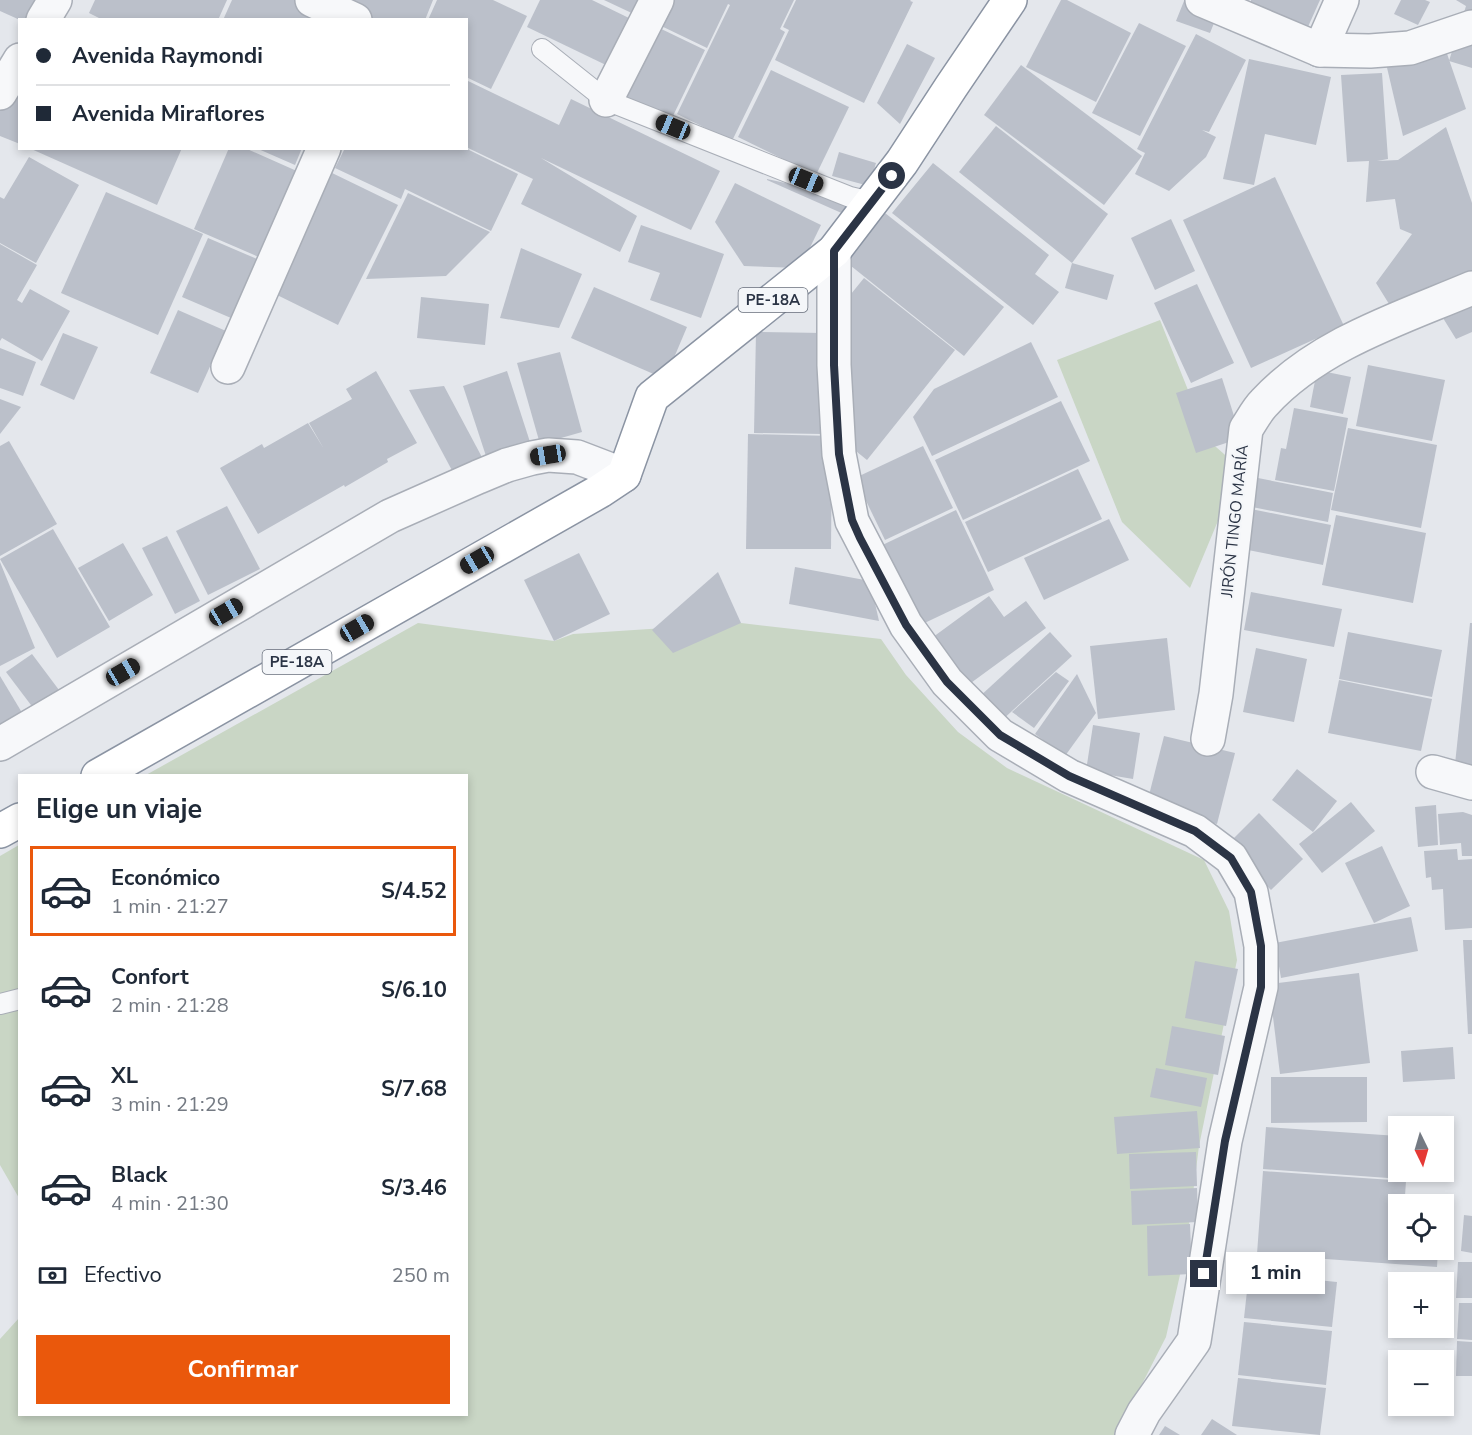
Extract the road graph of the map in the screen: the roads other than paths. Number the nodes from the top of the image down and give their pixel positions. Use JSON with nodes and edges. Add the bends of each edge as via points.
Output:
{"nodes":[{"id":1,"x":55,"y":0,"type":"edge"},
{"id":2,"x":312,"y":0,"type":"edge"},
{"id":3,"x":657,"y":0,"type":"edge"},
{"id":4,"x":1010,"y":0,"type":"edge"},
{"id":5,"x":1202,"y":0,"type":"edge"},
{"id":6,"x":1342,"y":0,"type":"edge"},
{"id":7,"x":44,"y":18,"type":"edge"},
{"id":8,"x":351,"y":18,"type":"edge"},
{"id":9,"x":1472,"y":27,"type":"edge"},
{"id":10,"x":542,"y":49,"type":"dead end"},
{"id":11,"x":1320,"y":50,"type":"junction"},
{"id":12,"x":18,"y":63,"type":"edge"},
{"id":13,"x":0,"y":93,"type":"edge"},
{"id":14,"x":606,"y":100,"type":"junction"},
{"id":15,"x":323,"y":150,"type":"edge"},
{"id":16,"x":871,"y":202,"type":"junction"},
{"id":17,"x":834,"y":251,"type":"junction"},
{"id":18,"x":1472,"y":288,"type":"edge"},
{"id":19,"x":228,"y":367,"type":"dead end"},
{"id":20,"x":624,"y":475,"type":"junction"},
{"id":21,"x":1208,"y":739,"type":"dead end"},
{"id":22,"x":0,"y":744,"type":"edge"},
{"id":23,"x":1433,"y":772,"type":"dead end"},
{"id":24,"x":102,"y":774,"type":"edge"},
{"id":25,"x":1472,"y":783,"type":"edge"},
{"id":26,"x":18,"y":821,"type":"edge"},
{"id":27,"x":0,"y":831,"type":"edge"},
{"id":28,"x":18,"y":1000,"type":"edge"},
{"id":29,"x":0,"y":1004,"type":"edge"},
{"id":30,"x":1132,"y":1435,"type":"edge"}],
"edges":[{"from":1,"to":7,"type":"street"},
{"from":2,"to":8,"type":"street"},
{"from":3,"to":14,"type":"street"},
{"from":4,"to":16,"type":"highway","number":"PE-18A"},
{"from":5,"to":11,"type":"street"},
{"from":6,"to":11,"type":"street"},
{"from":9,"to":11,"type":"street","via":[[1410,48]]},
{"from":10,"to":14,"type":"lane"},
{"from":12,"to":13,"type":"street"},
{"from":14,"to":16,"type":"lane","via":[[850,198]]},
{"from":15,"to":19,"type":"street"},
{"from":16,"to":17,"type":"highway","number":"PE-18A"},
{"from":17,"to":20,"type":"highway","number":"PE-18A","via":[[652,397]]},
{"from":17,"to":30,"type":"street","via":[[839,454],[852,520],[906,625],[947,682],[1000,735],[1069,776],[1195,831],[1231,858],[1251,892],[1261,946],[1261,987],[1225,1141],[1194,1341]]},
{"from":18,"to":21,"type":"street","name":"JIRÓN TINGO MARÍA","via":[[1373,329],[1317,359],[1263,403],[1246,429]]},
{"from":20,"to":22,"type":"street","via":[[577,457],[548,455],[478,477],[390,516]]},
{"from":20,"to":24,"type":"highway","number":"PE-18A"},
{"from":23,"to":25,"type":"street"},
{"from":26,"to":27,"type":"highway"},
{"from":28,"to":29,"type":"lane"}]}
